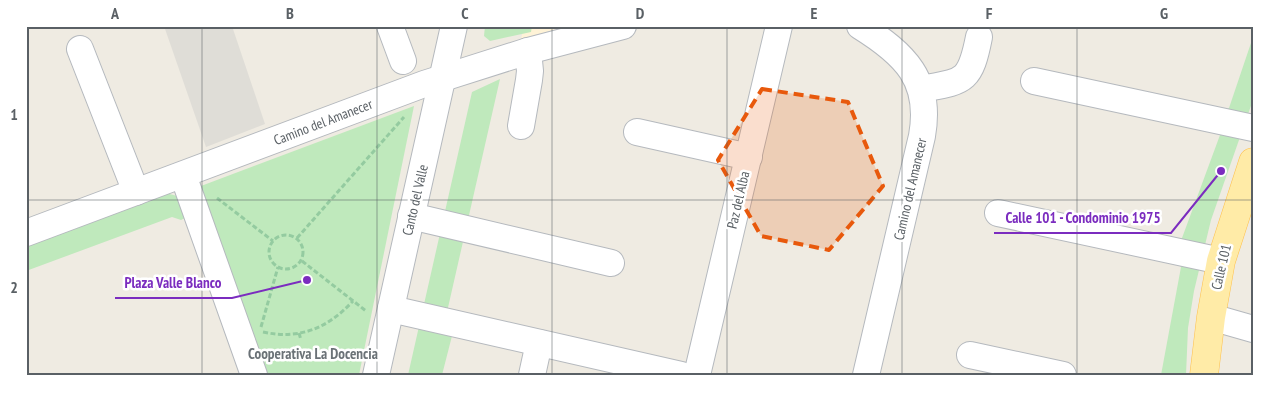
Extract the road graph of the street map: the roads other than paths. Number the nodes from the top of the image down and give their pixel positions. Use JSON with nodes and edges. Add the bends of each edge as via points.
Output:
{"nodes":[{"id":1,"x":390,"y":26,"type":"edge"},
{"id":2,"x":454,"y":26,"type":"edge"},
{"id":3,"x":624,"y":26,"type":"edge"},
{"id":4,"x":779,"y":26,"type":"edge"},
{"id":5,"x":860,"y":26,"type":"edge"},
{"id":6,"x":979,"y":37,"type":"dead end"},
{"id":7,"x":80,"y":49,"type":"dead end"},
{"id":8,"x":528,"y":52,"type":"junction"},
{"id":9,"x":403,"y":61,"type":"dead end"},
{"id":10,"x":442,"y":78,"type":"junction"},
{"id":11,"x":1034,"y":81,"type":"dead end"},
{"id":12,"x":921,"y":89,"type":"junction"},
{"id":13,"x":521,"y":126,"type":"dead end"},
{"id":14,"x":1253,"y":128,"type":"edge"},
{"id":15,"x":637,"y":132,"type":"dead end"},
{"id":16,"x":748,"y":157,"type":"junction"},
{"id":17,"x":1251,"y":173,"type":"edge"},
{"id":18,"x":186,"y":182,"type":"junction"},
{"id":19,"x":136,"y":192,"type":"junction"},
{"id":20,"x":998,"y":213,"type":"dead end"},
{"id":21,"x":412,"y":216,"type":"junction"},
{"id":22,"x":26,"y":233,"type":"edge"},
{"id":23,"x":1221,"y":261,"type":"junction"},
{"id":24,"x":611,"y":263,"type":"dead end"},
{"id":25,"x":1211,"y":316,"type":"junction"},
{"id":26,"x":389,"y":318,"type":"junction"},
{"id":27,"x":1253,"y":329,"type":"edge"},
{"id":28,"x":539,"y":343,"type":"junction"},
{"id":29,"x":970,"y":355,"type":"dead end"},
{"id":30,"x":254,"y":375,"type":"edge"},
{"id":31,"x":376,"y":375,"type":"edge"},
{"id":32,"x":532,"y":375,"type":"edge"},
{"id":33,"x":681,"y":375,"type":"edge"},
{"id":34,"x":697,"y":375,"type":"edge"},
{"id":35,"x":866,"y":375,"type":"edge"},
{"id":36,"x":1063,"y":375,"type":"edge"},
{"id":37,"x":1204,"y":375,"type":"edge"}],
"edges":[{"from":1,"to":9,"type":"street"},
{"from":2,"to":10,"type":"street","name":"Canto del Valle"},
{"from":3,"to":8,"type":"street","name":"Camino del Amanecer"},
{"from":4,"to":16,"type":"street","name":"Paz del Alba"},
{"from":5,"to":12,"type":"street","name":"Camino del Amanecer","via":[[905,62]]},
{"from":6,"to":12,"type":"street","via":[[971,68],[964,77],[950,84]]},
{"from":7,"to":19,"type":"street"},
{"from":8,"to":10,"type":"street","name":"Camino del Amanecer"},
{"from":8,"to":13,"type":"street","via":[[530,80]]},
{"from":10,"to":18,"type":"street","name":"Camino del Amanecer"},
{"from":10,"to":21,"type":"street","name":"Canto del Valle"},
{"from":11,"to":14,"type":"street"},
{"from":12,"to":35,"type":"street","name":"Camino del Amanecer","via":[[925,120],[922,136]]},
{"from":15,"to":16,"type":"street"},
{"from":16,"to":34,"type":"street","name":"Paz del Alba"},
{"from":17,"to":23,"type":"main road","name":"Calle 101"},
{"from":18,"to":19,"type":"street","name":"Camino del Amanecer"},
{"from":18,"to":30,"type":"street"},
{"from":19,"to":22,"type":"street","name":"Camino del Amanecer"},
{"from":20,"to":23,"type":"street"},
{"from":21,"to":24,"type":"street"},
{"from":21,"to":26,"type":"street","name":"Canto del Valle"},
{"from":23,"to":25,"type":"main road","name":"Calle 101"},
{"from":25,"to":27,"type":"street"},
{"from":25,"to":37,"type":"main road","name":"Calle 101"},
{"from":26,"to":28,"type":"street"},
{"from":26,"to":31,"type":"street","name":"Canto del Valle"},
{"from":28,"to":32,"type":"street"},
{"from":28,"to":33,"type":"street"},
{"from":29,"to":36,"type":"street"}]}
